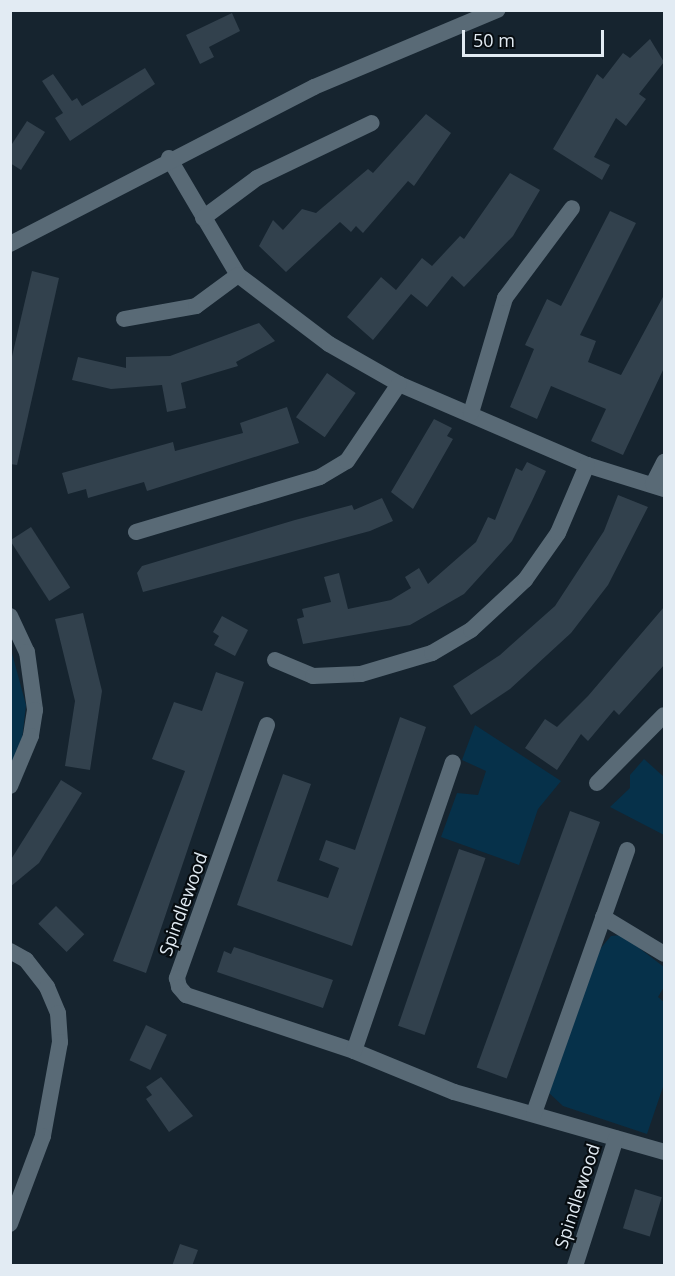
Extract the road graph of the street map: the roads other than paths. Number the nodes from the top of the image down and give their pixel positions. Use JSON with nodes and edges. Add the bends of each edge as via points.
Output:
{"nodes":[{"id":1,"x":497,"y":10,"type":"edge"},
{"id":2,"x":372,"y":123,"type":"dead end"},
{"id":3,"x":169,"y":158,"type":"junction"},
{"id":4,"x":572,"y":208,"type":"dead end"},
{"id":5,"x":203,"y":218,"type":"junction"},
{"id":6,"x":10,"y":244,"type":"edge"},
{"id":7,"x":238,"y":275,"type":"junction"},
{"id":8,"x":124,"y":319,"type":"dead end"},
{"id":9,"x":399,"y":384,"type":"junction"},
{"id":10,"x":471,"y":413,"type":"junction"},
{"id":11,"x":664,"y":462,"type":"edge"},
{"id":12,"x":587,"y":465,"type":"junction"},
{"id":13,"x":659,"y":487,"type":"edge"},
{"id":14,"x":136,"y":532,"type":"dead end"},
{"id":15,"x":10,"y":616,"type":"edge"},
{"id":16,"x":275,"y":660,"type":"dead end"},
{"id":17,"x":664,"y":715,"type":"edge"},
{"id":18,"x":267,"y":725,"type":"dead end"},
{"id":19,"x":453,"y":762,"type":"dead end"},
{"id":20,"x":597,"y":783,"type":"dead end"},
{"id":21,"x":10,"y":786,"type":"edge"},
{"id":22,"x":627,"y":850,"type":"dead end"},
{"id":23,"x":603,"y":917,"type":"junction"},
{"id":24,"x":10,"y":951,"type":"edge"},
{"id":25,"x":664,"y":954,"type":"edge"},
{"id":26,"x":354,"y":1051,"type":"junction"},
{"id":27,"x":534,"y":1113,"type":"junction"},
{"id":28,"x":616,"y":1138,"type":"junction"},
{"id":29,"x":664,"y":1152,"type":"edge"},
{"id":30,"x":10,"y":1224,"type":"edge"},
{"id":31,"x":575,"y":1266,"type":"edge"}],
"edges":[{"from":1,"to":3,"type":"street","via":[[314,87]]},
{"from":2,"to":5,"type":"street","via":[[257,178]]},
{"from":3,"to":5,"type":"street"},
{"from":3,"to":6,"type":"street"},
{"from":4,"to":10,"type":"street","via":[[505,298]]},
{"from":5,"to":7,"type":"street"},
{"from":7,"to":8,"type":"street","via":[[196,306]]},
{"from":7,"to":9,"type":"street","via":[[329,344]]},
{"from":9,"to":10,"type":"street"},
{"from":9,"to":14,"type":"street","via":[[347,462],[320,477]]},
{"from":10,"to":12,"type":"street"},
{"from":11,"to":13,"type":"street"},
{"from":12,"to":13,"type":"street"},
{"from":12,"to":16,"type":"street","via":[[558,532],[525,580],[471,630],[432,653],[361,674],[313,676]]},
{"from":15,"to":21,"type":"street","via":[[27,652],[35,710],[31,736]]},
{"from":17,"to":20,"type":"street"},
{"from":18,"to":26,"type":"street","name":"Spindlewood","via":[[177,978],[179,987],[186,995]]},
{"from":19,"to":26,"type":"street"},
{"from":22,"to":23,"type":"street"},
{"from":23,"to":25,"type":"street"},
{"from":23,"to":27,"type":"street"},
{"from":24,"to":30,"type":"street","via":[[47,987],[58,1013],[60,1042],[43,1136]]},
{"from":26,"to":27,"type":"street","name":"Spindlewood","via":[[454,1092]]},
{"from":27,"to":28,"type":"street","name":"Spindlewood"},
{"from":28,"to":29,"type":"street","name":"Spindlewood"},
{"from":28,"to":31,"type":"street","name":"Spindlewood"}]}
